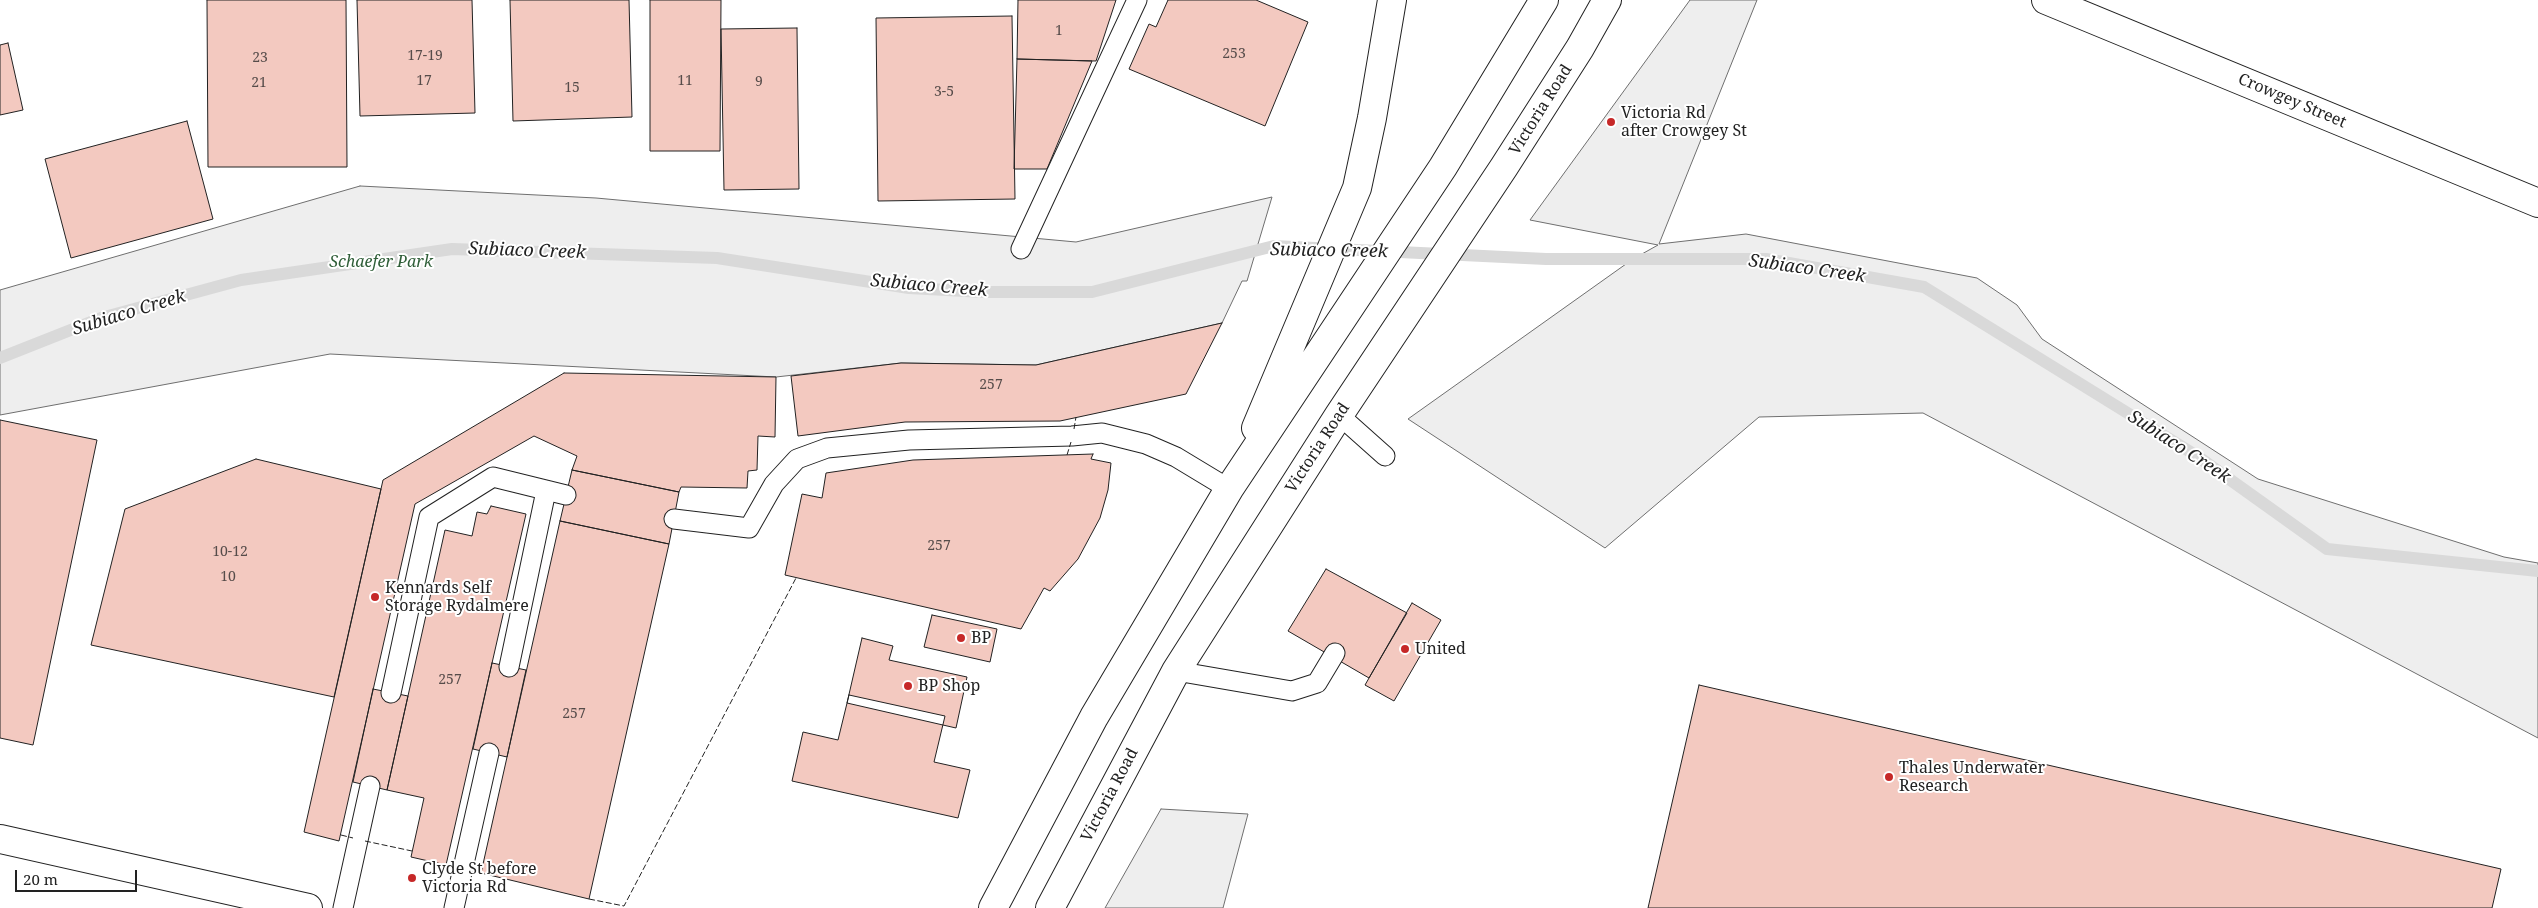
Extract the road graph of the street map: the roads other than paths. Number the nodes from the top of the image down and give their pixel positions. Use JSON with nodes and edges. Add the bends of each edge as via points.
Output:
{"nodes":[{"id":1,"x":1137,"y":0,"type":"edge"},
{"id":2,"x":1392,"y":0,"type":"edge"},
{"id":3,"x":1544,"y":0,"type":"edge"},
{"id":4,"x":1607,"y":0,"type":"edge"},
{"id":5,"x":2046,"y":0,"type":"edge"},
{"id":6,"x":2538,"y":203,"type":"edge"},
{"id":7,"x":1021,"y":250,"type":"dead end"},
{"id":8,"x":1339,"y":415,"type":"junction"},
{"id":9,"x":1385,"y":456,"type":"dead end"},
{"id":10,"x":1230,"y":489,"type":"junction"},
{"id":11,"x":546,"y":491,"type":"junction"},
{"id":12,"x":566,"y":495,"type":"dead end"},
{"id":13,"x":674,"y":519,"type":"dead end"},
{"id":14,"x":1335,"y":653,"type":"dead end"},
{"id":15,"x":509,"y":667,"type":"dead end"},
{"id":16,"x":1176,"y":671,"type":"junction"},
{"id":17,"x":391,"y":693,"type":"dead end"},
{"id":18,"x":489,"y":753,"type":"dead end"},
{"id":19,"x":370,"y":786,"type":"dead end"},
{"id":20,"x":0,"y":839,"type":"edge"},
{"id":21,"x":308,"y":908,"type":"edge"},
{"id":22,"x":343,"y":908,"type":"edge"},
{"id":23,"x":454,"y":908,"type":"edge"},
{"id":24,"x":993,"y":908,"type":"edge"},
{"id":25,"x":1050,"y":908,"type":"edge"}],
"edges":[{"from":1,"to":7,"type":"lane"},
{"from":2,"to":10,"type":"main road","via":[[1362,169]]},
{"from":3,"to":10,"type":"main road","via":[[1443,167]]},
{"from":4,"to":8,"type":"main road","name":"Victoria Road","via":[[1504,167]]},
{"from":5,"to":6,"type":"main road","name":"Crowgey Street"},
{"from":8,"to":9,"type":"lane"},
{"from":8,"to":16,"type":"main road","name":"Victoria Road"},
{"from":10,"to":13,"type":"lane","via":[[1176,457],[1146,444],[1102,433],[909,440],[827,448],[797,459],[774,484],[749,528]]},
{"from":10,"to":24,"type":"main road","via":[[1094,717]]},
{"from":11,"to":12,"type":"lane"},
{"from":11,"to":15,"type":"lane"},
{"from":11,"to":17,"type":"lane","via":[[493,477],[429,516]]},
{"from":14,"to":16,"type":"lane","via":[[1317,683],[1292,691]]},
{"from":16,"to":25,"type":"main road","name":"Victoria Road"},
{"from":18,"to":23,"type":"lane"},
{"from":19,"to":22,"type":"lane"},
{"from":20,"to":21,"type":"main road"}]}
